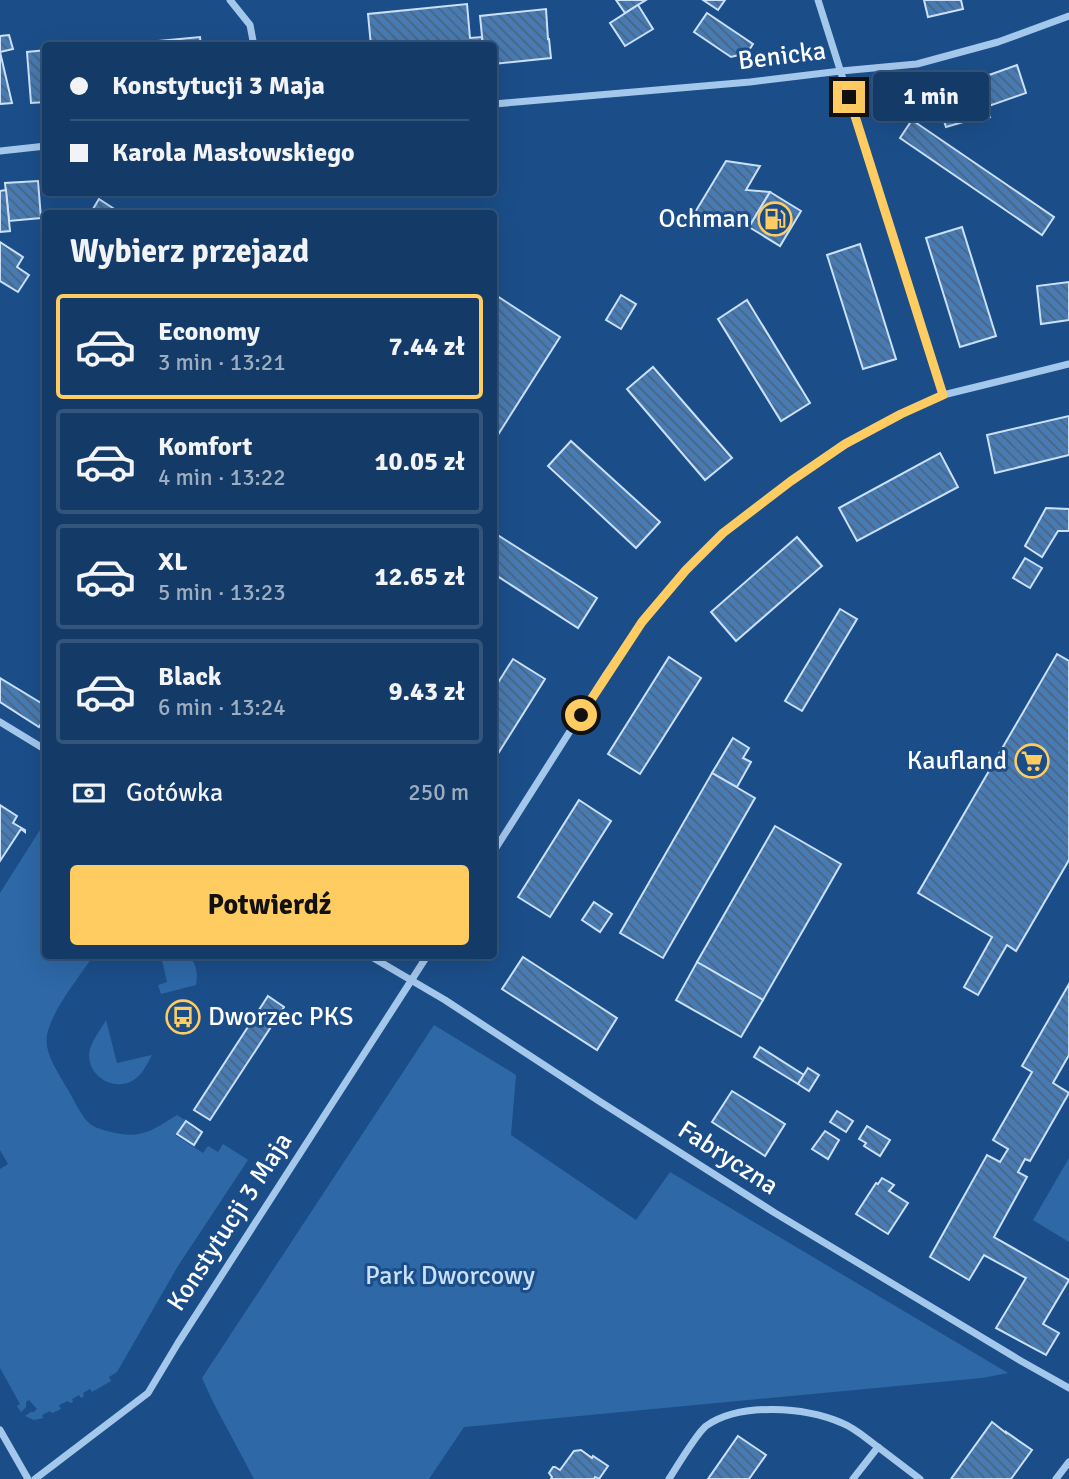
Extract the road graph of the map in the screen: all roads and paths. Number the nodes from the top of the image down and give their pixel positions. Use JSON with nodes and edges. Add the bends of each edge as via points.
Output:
{"nodes":[{"id":1,"x":230,"y":0,"type":"edge"},
{"id":2,"x":818,"y":0,"type":"edge"},
{"id":3,"x":1069,"y":16,"type":"edge"},
{"id":4,"x":253,"y":42,"type":"edge"},
{"id":5,"x":841,"y":71,"type":"junction"},
{"id":6,"x":497,"y":104,"type":"edge"},
{"id":7,"x":42,"y":146,"type":"edge"},
{"id":8,"x":0,"y":151,"type":"edge"},
{"id":9,"x":1069,"y":364,"type":"edge"},
{"id":10,"x":943,"y":395,"type":"junction"},
{"id":11,"x":0,"y":722,"type":"edge"},
{"id":12,"x":42,"y":748,"type":"edge"},
{"id":13,"x":497,"y":846,"type":"edge"},
{"id":14,"x":375,"y":959,"type":"edge"},
{"id":15,"x":425,"y":959,"type":"edge"},
{"id":16,"x":411,"y":979,"type":"junction"},
{"id":17,"x":1069,"y":1388,"type":"edge"},
{"id":18,"x":0,"y":1430,"type":"edge"},
{"id":19,"x":878,"y":1447,"type":"junction"},
{"id":20,"x":1069,"y":1462,"type":"edge"},
{"id":21,"x":28,"y":1479,"type":"edge"},
{"id":22,"x":35,"y":1479,"type":"edge"},
{"id":23,"x":669,"y":1479,"type":"edge"},
{"id":24,"x":853,"y":1479,"type":"edge"},
{"id":25,"x":920,"y":1479,"type":"edge"},
{"id":26,"x":1056,"y":1479,"type":"edge"}],
"edges":[{"from":1,"to":4,"type":"street","via":[[250,25]]},
{"from":2,"to":5,"type":"street"},
{"from":3,"to":5,"type":"street","name":"Benicka","via":[[917,64]]},
{"from":5,"to":6,"type":"street","name":"Benicka"},
{"from":5,"to":10,"type":"street"},
{"from":7,"to":8,"type":"street"},
{"from":9,"to":10,"type":"street"},
{"from":10,"to":13,"type":"street","via":[[835,451],[723,533],[686,570],[605,676]]},
{"from":11,"to":12,"type":"street"},
{"from":14,"to":16,"type":"street","name":"Fabryczna"},
{"from":15,"to":16,"type":"street","name":"Konstytucji 3 Maja"},
{"from":16,"to":17,"type":"street","name":"Fabryczna","via":[[775,1213]]},
{"from":16,"to":22,"type":"street","name":"Konstytucji 3 Maja","via":[[148,1393]]},
{"from":18,"to":21,"type":"street"},
{"from":19,"to":23,"type":"street","via":[[844,1423],[807,1412],[778,1409],[729,1414],[704,1427]]},
{"from":19,"to":24,"type":"street"},
{"from":19,"to":25,"type":"street"},
{"from":20,"to":26,"type":"street"}]}
